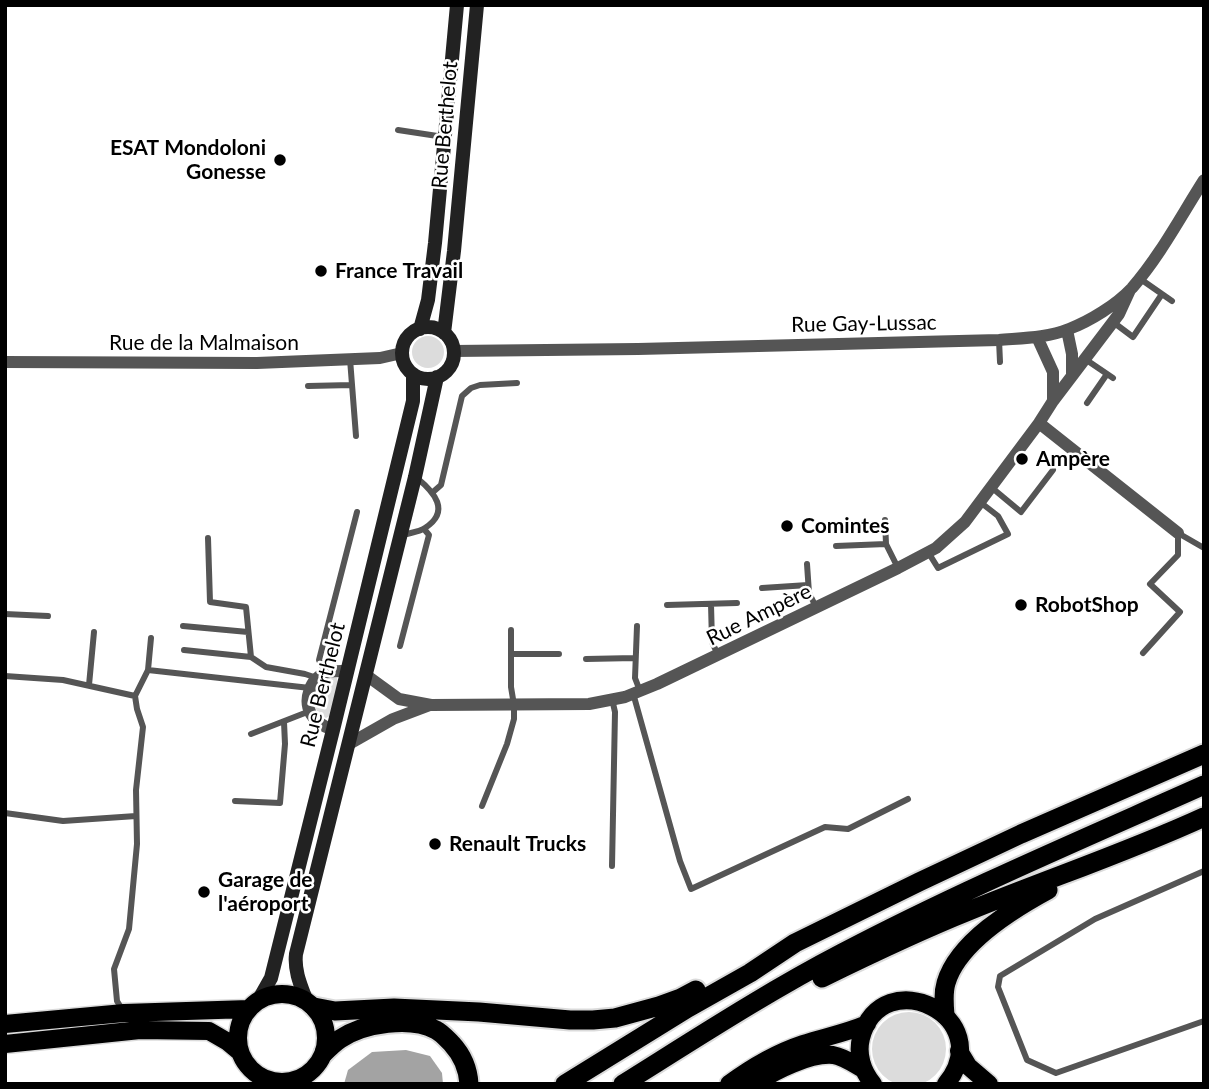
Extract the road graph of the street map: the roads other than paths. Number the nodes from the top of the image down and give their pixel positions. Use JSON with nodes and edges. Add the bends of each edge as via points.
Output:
{"nodes":[{"id":1,"x":457,"y":5,"type":"edge"},
{"id":2,"x":477,"y":5,"type":"edge"},
{"id":3,"x":398,"y":131,"type":"dead end"},
{"id":4,"x":444,"y":136,"type":"junction"},
{"id":5,"x":1204,"y":180,"type":"edge"},
{"id":6,"x":1139,"y":278,"type":"junction"},
{"id":7,"x":1130,"y":290,"type":"junction"},
{"id":8,"x":1162,"y":294,"type":"junction"},
{"id":9,"x":1172,"y":301,"type":"dead end"},
{"id":10,"x":1113,"y":322,"type":"junction"},
{"id":11,"x":420,"y":329,"type":"junction"},
{"id":12,"x":1067,"y":330,"type":"junction"},
{"id":13,"x":444,"y":333,"type":"junction"},
{"id":14,"x":1038,"y":337,"type":"junction"},
{"id":15,"x":999,"y":340,"type":"junction"},
{"id":16,"x":454,"y":351,"type":"junction"},
{"id":17,"x":402,"y":353,"type":"junction"},
{"id":18,"x":350,"y":359,"type":"junction"},
{"id":19,"x":1085,"y":359,"type":"junction"},
{"id":20,"x":5,"y":362,"type":"edge"},
{"id":21,"x":1000,"y":362,"type":"dead end"},
{"id":22,"x":413,"y":374,"type":"junction"},
{"id":23,"x":1072,"y":375,"type":"junction"},
{"id":24,"x":437,"y":377,"type":"junction"},
{"id":25,"x":517,"y":383,"type":"dead end"},
{"id":26,"x":352,"y":385,"type":"junction"},
{"id":27,"x":308,"y":386,"type":"dead end"},
{"id":28,"x":1053,"y":401,"type":"junction"},
{"id":29,"x":1087,"y":404,"type":"dead end"},
{"id":30,"x":1039,"y":423,"type":"junction"},
{"id":31,"x":356,"y":436,"type":"dead end"},
{"id":32,"x":1053,"y":470,"type":"dead end"},
{"id":33,"x":415,"y":477,"type":"junction"},
{"id":34,"x":991,"y":488,"type":"junction"},
{"id":35,"x":433,"y":492,"type":"junction"},
{"id":36,"x":980,"y":502,"type":"junction"},
{"id":37,"x":357,"y":512,"type":"dead end"},
{"id":38,"x":886,"y":520,"type":"dead end"},
{"id":39,"x":424,"y":529,"type":"junction"},
{"id":40,"x":1178,"y":533,"type":"junction"},
{"id":41,"x":401,"y":536,"type":"junction"},
{"id":42,"x":208,"y":538,"type":"dead end"},
{"id":43,"x":886,"y":544,"type":"junction"},
{"id":44,"x":836,"y":546,"type":"dead end"},
{"id":45,"x":1204,"y":548,"type":"edge"},
{"id":46,"x":928,"y":552,"type":"junction"},
{"id":47,"x":807,"y":564,"type":"dead end"},
{"id":48,"x":898,"y":568,"type":"junction"},
{"id":49,"x":808,"y":585,"type":"junction"},
{"id":50,"x":762,"y":587,"type":"dead end"},
{"id":51,"x":737,"y":603,"type":"dead end"},
{"id":52,"x":711,"y":604,"type":"junction"},
{"id":53,"x":667,"y":605,"type":"dead end"},
{"id":54,"x":816,"y":608,"type":"junction"},
{"id":55,"x":5,"y":614,"type":"edge"},
{"id":56,"x":48,"y":616,"type":"dead end"},
{"id":57,"x":183,"y":626,"type":"dead end"},
{"id":58,"x":637,"y":626,"type":"dead end"},
{"id":59,"x":511,"y":630,"type":"dead end"},
{"id":60,"x":94,"y":632,"type":"dead end"},
{"id":61,"x":248,"y":632,"type":"junction"},
{"id":62,"x":151,"y":638,"type":"dead end"},
{"id":63,"x":400,"y":646,"type":"dead end"},
{"id":64,"x":184,"y":650,"type":"dead end"},
{"id":65,"x":1143,"y":653,"type":"dead end"},
{"id":66,"x":511,"y":654,"type":"junction"},
{"id":67,"x":559,"y":654,"type":"dead end"},
{"id":68,"x":718,"y":655,"type":"junction"},
{"id":69,"x":251,"y":657,"type":"junction"},
{"id":70,"x":635,"y":657,"type":"junction"},
{"id":71,"x":586,"y":659,"type":"dead end"},
{"id":72,"x":148,"y":670,"type":"junction"},
{"id":73,"x":348,"y":671,"type":"junction"},
{"id":74,"x":366,"y":675,"type":"junction"},
{"id":75,"x":5,"y":676,"type":"edge"},
{"id":76,"x":317,"y":680,"type":"junction"},
{"id":77,"x":89,"y":685,"type":"junction"},
{"id":78,"x":636,"y":692,"type":"junction"},
{"id":79,"x":135,"y":696,"type":"junction"},
{"id":80,"x":612,"y":699,"type":"junction"},
{"id":81,"x":431,"y":705,"type":"junction"},
{"id":82,"x":514,"y":705,"type":"junction"},
{"id":83,"x":310,"y":711,"type":"junction"},
{"id":84,"x":284,"y":722,"type":"junction"},
{"id":85,"x":334,"y":730,"type":"junction"},
{"id":86,"x":251,"y":734,"type":"dead end"},
{"id":87,"x":349,"y":744,"type":"junction"},
{"id":88,"x":1204,"y":754,"type":"edge"},
{"id":89,"x":1204,"y":785,"type":"edge"},
{"id":90,"x":908,"y":799,"type":"dead end"},
{"id":91,"x":235,"y":801,"type":"dead end"},
{"id":92,"x":482,"y":806,"type":"dead end"},
{"id":93,"x":5,"y":813,"type":"edge"},
{"id":94,"x":136,"y":816,"type":"junction"},
{"id":95,"x":1204,"y":817,"type":"edge"},
{"id":96,"x":1129,"y":848,"type":"junction"},
{"id":97,"x":612,"y":866,"type":"dead end"},
{"id":98,"x":1204,"y":871,"type":"edge"},
{"id":99,"x":795,"y":943,"type":"junction"},
{"id":100,"x":311,"y":1004,"type":"junction"},
{"id":101,"x":253,"y":1005,"type":"junction"},
{"id":102,"x":739,"y":1012,"type":"junction"},
{"id":103,"x":124,"y":1013,"type":"junction"},
{"id":104,"x":945,"y":1015,"type":"junction"},
{"id":105,"x":1204,"y":1021,"type":"edge"},
{"id":106,"x":5,"y":1024,"type":"edge"},
{"id":107,"x":867,"y":1024,"type":"junction"},
{"id":108,"x":5,"y":1044,"type":"edge"},
{"id":109,"x":960,"y":1051,"type":"junction"},
{"id":110,"x":240,"y":1052,"type":"junction"},
{"id":111,"x":324,"y":1053,"type":"junction"},
{"id":112,"x":868,"y":1076,"type":"edge"},
{"id":113,"x":310,"y":1077,"type":"edge"},
{"id":114,"x":268,"y":1081,"type":"edge"},
{"id":115,"x":469,"y":1084,"type":"edge"},
{"id":116,"x":565,"y":1084,"type":"edge"},
{"id":117,"x":623,"y":1084,"type":"edge"},
{"id":118,"x":729,"y":1084,"type":"edge"},
{"id":119,"x":755,"y":1084,"type":"edge"},
{"id":120,"x":946,"y":1084,"type":"edge"},
{"id":121,"x":989,"y":1084,"type":"edge"}],
"edges":[{"from":1,"to":4,"type":"main road","name":"Rue Berthelot"},
{"from":2,"to":13,"type":"main road","name":"Rue Berthelot"},
{"from":3,"to":4,"type":"lane"},
{"from":4,"to":11,"type":"main road","name":"Rue Berthelot","via":[[428,300]]},
{"from":5,"to":6,"type":"street","name":"Rue Gay-Lussac"},
{"from":6,"to":7,"type":"street","name":"Rue Gay-Lussac"},
{"from":6,"to":8,"type":"lane"},
{"from":7,"to":10,"type":"street","name":"Rue Ampère"},
{"from":7,"to":12,"type":"street","name":"Rue Gay-Lussac","via":[[1096,317]]},
{"from":8,"to":9,"type":"lane"},
{"from":8,"to":10,"type":"lane","via":[[1133,337]]},
{"from":10,"to":19,"type":"street","name":"Rue Ampère"},
{"from":11,"to":13,"type":"main road"},
{"from":11,"to":17,"type":"main road","via":[[409,337]]},
{"from":12,"to":14,"type":"street","name":"Rue Gay-Lussac"},
{"from":12,"to":23,"type":"street"},
{"from":13,"to":16,"type":"main road"},
{"from":14,"to":15,"type":"street","name":"Rue Gay-Lussac"},
{"from":14,"to":28,"type":"street","via":[[1053,372]]},
{"from":15,"to":16,"type":"street","name":"Rue Gay-Lussac"},
{"from":15,"to":21,"type":"lane"},
{"from":16,"to":24,"type":"main road","via":[[452,364]]},
{"from":17,"to":18,"type":"street","name":"Rue de la Malmaison"},
{"from":17,"to":22,"type":"main road"},
{"from":18,"to":20,"type":"street","name":"Rue de la Malmaison"},
{"from":18,"to":26,"type":"lane"},
{"from":19,"to":23,"type":"street","name":"Rue Ampère"},
{"from":19,"to":29,"type":"lane","via":[[1110,376]]},
{"from":22,"to":24,"type":"main road"},
{"from":22,"to":73,"type":"main road","name":"Rue Berthelot","via":[[413,401]]},
{"from":23,"to":28,"type":"street","name":"Rue Ampère"},
{"from":24,"to":33,"type":"main road","name":"Rue Berthelot"},
{"from":25,"to":35,"type":"lane","via":[[480,385],[462,396],[441,485]]},
{"from":26,"to":27,"type":"lane"},
{"from":26,"to":31,"type":"lane"},
{"from":28,"to":30,"type":"street","name":"Rue Ampère"},
{"from":30,"to":34,"type":"street","name":"Rue Ampère"},
{"from":30,"to":40,"type":"street"},
{"from":32,"to":34,"type":"lane","via":[[1021,512]]},
{"from":33,"to":35,"type":"lane"},
{"from":33,"to":41,"type":"main road","name":"Rue Berthelot"},
{"from":34,"to":36,"type":"street","name":"Rue Ampère"},
{"from":35,"to":39,"type":"lane","via":[[439,505],[436,517]]},
{"from":36,"to":46,"type":"street","name":"Rue Ampère","via":[[965,522]]},
{"from":36,"to":46,"type":"lane","via":[[998,516],[1008,534],[938,568]]},
{"from":37,"to":76,"type":"lane"},
{"from":38,"to":43,"type":"lane"},
{"from":39,"to":41,"type":"lane"},
{"from":39,"to":63,"type":"lane","via":[[429,536]]},
{"from":40,"to":45,"type":"lane"},
{"from":40,"to":65,"type":"lane","via":[[1178,555],[1150,584],[1180,612]]},
{"from":41,"to":74,"type":"main road","name":"Rue Berthelot"},
{"from":42,"to":61,"type":"lane","via":[[210,602],[246,607]]},
{"from":43,"to":44,"type":"lane"},
{"from":43,"to":48,"type":"lane"},
{"from":46,"to":48,"type":"street","name":"Rue Ampère"},
{"from":47,"to":49,"type":"lane"},
{"from":48,"to":54,"type":"street","name":"Rue Ampère"},
{"from":49,"to":50,"type":"lane"},
{"from":49,"to":54,"type":"lane"},
{"from":51,"to":52,"type":"lane"},
{"from":52,"to":53,"type":"lane"},
{"from":52,"to":68,"type":"lane","via":[[712,642]]},
{"from":54,"to":68,"type":"street","name":"Rue Ampère"},
{"from":55,"to":56,"type":"lane"},
{"from":57,"to":61,"type":"lane"},
{"from":58,"to":70,"type":"lane"},
{"from":59,"to":66,"type":"lane"},
{"from":60,"to":77,"type":"lane"},
{"from":61,"to":69,"type":"lane"},
{"from":62,"to":72,"type":"lane"},
{"from":64,"to":69,"type":"lane"},
{"from":66,"to":67,"type":"lane"},
{"from":66,"to":82,"type":"lane"},
{"from":68,"to":78,"type":"street","name":"Rue Ampère"},
{"from":69,"to":76,"type":"lane","via":[[266,667]]},
{"from":70,"to":71,"type":"lane"},
{"from":70,"to":78,"type":"lane"},
{"from":72,"to":76,"type":"lane"},
{"from":72,"to":79,"type":"lane"},
{"from":73,"to":76,"type":"street"},
{"from":73,"to":85,"type":"main road","name":"Rue Berthelot"},
{"from":74,"to":81,"type":"street","name":"Rue Ampère","via":[[399,699]]},
{"from":74,"to":87,"type":"main road","name":"Rue Berthelot"},
{"from":75,"to":77,"type":"lane"},
{"from":76,"to":83,"type":"street","via":[[308,696]]},
{"from":77,"to":79,"type":"lane"},
{"from":78,"to":80,"type":"street","name":"Rue Ampère"},
{"from":78,"to":90,"type":"lane","via":[[691,888],[825,827],[848,829]]},
{"from":79,"to":94,"type":"lane","via":[[144,727]]},
{"from":80,"to":82,"type":"street","name":"Rue Ampère","via":[[589,704]]},
{"from":80,"to":97,"type":"lane"},
{"from":81,"to":82,"type":"street","name":"Rue Ampère"},
{"from":81,"to":87,"type":"street","name":"Rue Ampère","via":[[393,719]]},
{"from":82,"to":92,"type":"lane","via":[[507,744]]},
{"from":83,"to":84,"type":"lane"},
{"from":83,"to":85,"type":"street","via":[[322,726]]},
{"from":84,"to":86,"type":"lane"},
{"from":84,"to":91,"type":"lane","via":[[280,803]]},
{"from":85,"to":101,"type":"main road","name":"Rue Berthelot","via":[[271,978]]},
{"from":87,"to":100,"type":"main road","name":"Rue Berthelot","via":[[296,954],[300,986]]},
{"from":88,"to":99,"type":"highway","via":[[930,876]]},
{"from":89,"to":102,"type":"highway","via":[[910,919]]},
{"from":93,"to":94,"type":"lane","via":[[63,821]]},
{"from":94,"to":103,"type":"lane","via":[[129,929],[114,969],[117,1001]]},
{"from":95,"to":96,"type":"highway"},
{"from":96,"to":102,"type":"highway","via":[[875,952],[753,1012]]},
{"from":96,"to":104,"type":"highway","via":[[1046,891],[988,929],[964,951],[952,970],[945,986]]},
{"from":98,"to":105,"type":"lane","via":[[1095,919],[1000,976],[998,987],[1027,1060],[1056,1073]]},
{"from":99,"to":100,"type":"highway","via":[[774,948],[681,998],[615,1018],[570,1020],[394,1008],[335,1011]]},
{"from":99,"to":116,"type":"highway"},
{"from":100,"to":101,"type":"main road","via":[[283,994]]},
{"from":100,"to":111,"type":"main road","via":[[324,1025]]},
{"from":101,"to":103,"type":"main road"},
{"from":101,"to":110,"type":"main road","via":[[239,1026]]},
{"from":102,"to":117,"type":"highway"},
{"from":103,"to":106,"type":"main road"},
{"from":104,"to":107,"type":"main road","via":[[911,1000],[891,1004]]},
{"from":104,"to":109,"type":"main road","via":[[956,1032]]},
{"from":107,"to":112,"type":"main road","via":[[860,1056]]},
{"from":107,"to":118,"type":"main road","via":[[782,1052]]},
{"from":108,"to":110,"type":"main road","via":[[139,1030],[209,1031]]},
{"from":109,"to":120,"type":"main road"},
{"from":109,"to":121,"type":"main road","via":[[968,1066]]},
{"from":110,"to":114,"type":"main road","via":[[248,1066]]},
{"from":111,"to":113,"type":"main road"},
{"from":111,"to":115,"type":"highway","via":[[341,1038],[361,1030],[383,1023],[414,1023],[434,1028],[450,1041],[466,1065]]},
{"from":112,"to":119,"type":"main road","via":[[833,1055],[801,1061]]},
{"from":113,"to":114,"type":"main road"}]}
